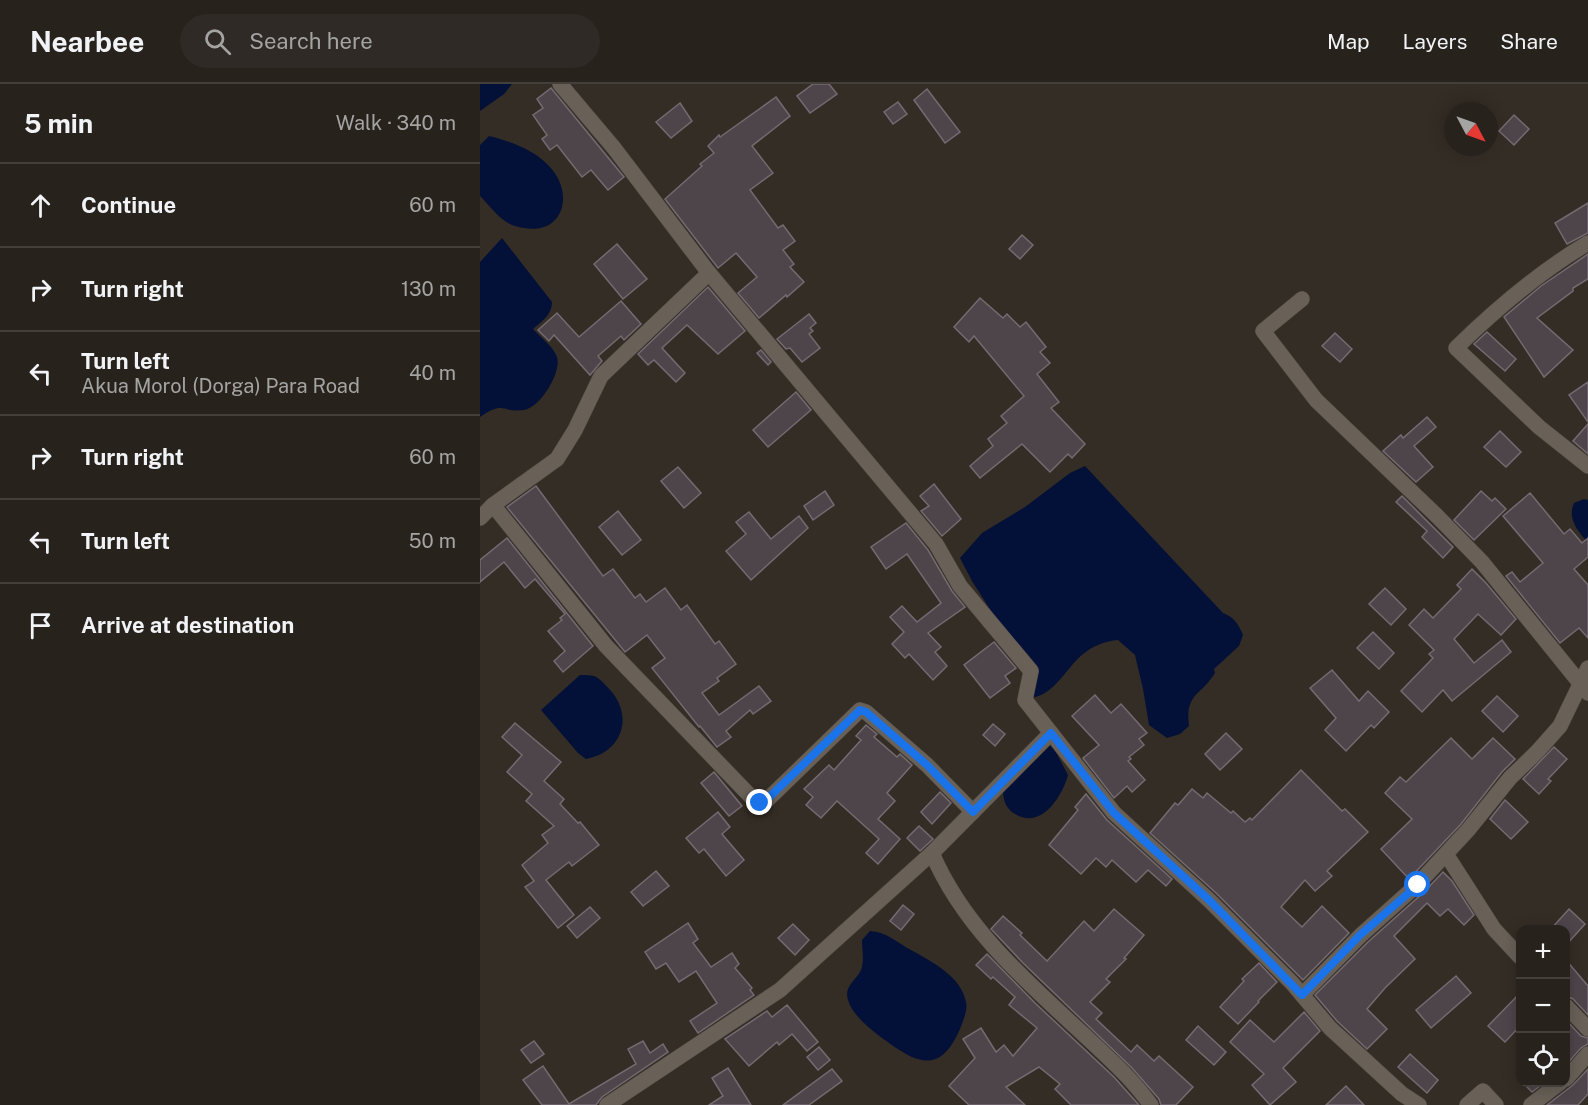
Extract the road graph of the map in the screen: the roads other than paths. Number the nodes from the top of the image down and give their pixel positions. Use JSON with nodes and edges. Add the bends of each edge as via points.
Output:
{"nodes":[{"id":1,"x":560,"y":84,"type":"edge"},
{"id":2,"x":1588,"y":243,"type":"edge"},
{"id":3,"x":709,"y":273,"type":"junction"},
{"id":4,"x":1302,"y":299,"type":"dead end"},
{"id":5,"x":1588,"y":466,"type":"edge"},
{"id":6,"x":493,"y":505,"type":"junction"},
{"id":7,"x":480,"y":518,"type":"edge"},
{"id":8,"x":1588,"y":668,"type":"edge"},
{"id":9,"x":1584,"y":689,"type":"edge"},
{"id":10,"x":1051,"y":733,"type":"junction"},
{"id":11,"x":973,"y":812,"type":"junction"},
{"id":12,"x":932,"y":853,"type":"junction"},
{"id":13,"x":1446,"y":854,"type":"junction"},
{"id":14,"x":1516,"y":952,"type":"edge"},
{"id":15,"x":1302,"y":995,"type":"junction"},
{"id":16,"x":1570,"y":1010,"type":"edge"},
{"id":17,"x":1588,"y":1029,"type":"edge"},
{"id":18,"x":1588,"y":1054,"type":"edge"},
{"id":19,"x":1570,"y":1074,"type":"edge"},
{"id":20,"x":1556,"y":1087,"type":"edge"},
{"id":21,"x":614,"y":1103,"type":"edge"},
{"id":22,"x":1151,"y":1105,"type":"edge"},
{"id":23,"x":1419,"y":1105,"type":"edge"},
{"id":24,"x":1467,"y":1105,"type":"edge"},
{"id":25,"x":1496,"y":1105,"type":"edge"},
{"id":26,"x":1531,"y":1105,"type":"edge"}],
"edges":[{"from":1,"to":3,"type":"street"},
{"from":2,"to":5,"type":"street","via":[[1498,307],[1456,348],[1539,427]]},
{"from":3,"to":6,"type":"street","via":[[602,376],[557,459]]},
{"from":3,"to":10,"type":"street","via":[[936,544],[960,586],[1031,671],[1025,700]]},
{"from":4,"to":9,"type":"street","via":[[1263,331],[1316,400],[1482,562]]},
{"from":6,"to":7,"type":"street"},
{"from":6,"to":11,"type":"street","via":[[606,646],[756,801],[764,802],[860,710],[927,765]]},
{"from":8,"to":9,"type":"street"},
{"from":9,"to":13,"type":"street","via":[[1560,726]]},
{"from":10,"to":11,"type":"street"},
{"from":10,"to":15,"type":"street","via":[[1114,813],[1209,900]]},
{"from":11,"to":12,"type":"street"},
{"from":12,"to":21,"type":"street","via":[[780,990]]},
{"from":12,"to":22,"type":"street","via":[[943,880],[981,933],[1123,1072]]},
{"from":13,"to":14,"type":"street","via":[[1494,929]]},
{"from":13,"to":15,"type":"street"},
{"from":15,"to":23,"type":"street","via":[[1330,1028]]},
{"from":16,"to":17,"type":"street"},
{"from":18,"to":19,"type":"street"},
{"from":20,"to":26,"type":"street"},
{"from":24,"to":25,"type":"street","via":[[1483,1091]]}]}
